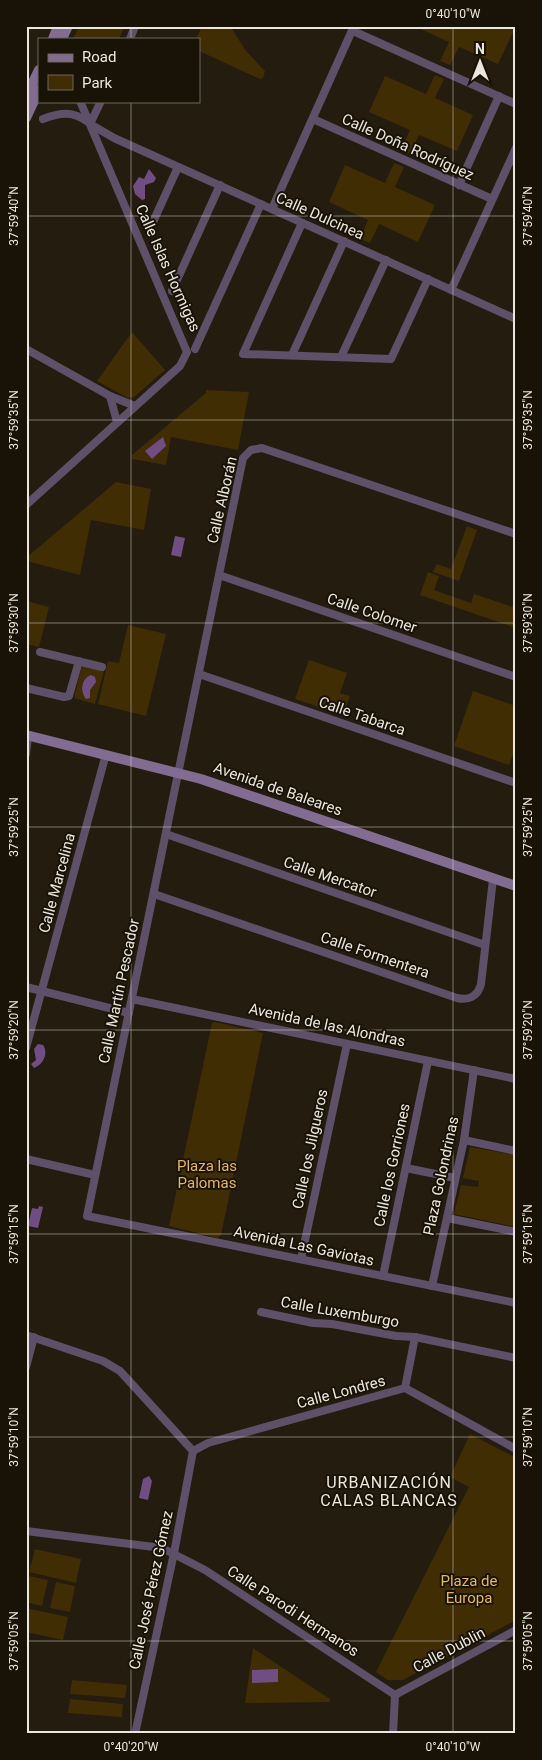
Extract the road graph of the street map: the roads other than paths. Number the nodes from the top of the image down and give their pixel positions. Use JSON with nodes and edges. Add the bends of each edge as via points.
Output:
{"nodes":[{"id":1,"x":58,"y":26,"type":"edge"},
{"id":2,"x":68,"y":26,"type":"edge"},
{"id":3,"x":135,"y":26,"type":"edge"},
{"id":4,"x":354,"y":28,"type":"edge"},
{"id":5,"x":53,"y":38,"type":"edge"},
{"id":6,"x":62,"y":38,"type":"edge"},
{"id":7,"x":130,"y":38,"type":"edge"},
{"id":8,"x":38,"y":72,"type":"edge"},
{"id":9,"x":38,"y":92,"type":"edge"},
{"id":10,"x":499,"y":96,"type":"junction"},
{"id":11,"x":26,"y":97,"type":"edge"},
{"id":12,"x":80,"y":102,"type":"edge"},
{"id":13,"x":101,"y":102,"type":"edge"},
{"id":14,"x":516,"y":104,"type":"edge"},
{"id":15,"x":26,"y":118,"type":"edge"},
{"id":16,"x":43,"y":119,"type":"dead end"},
{"id":17,"x":313,"y":119,"type":"junction"},
{"id":18,"x":90,"y":124,"type":"junction"},
{"id":19,"x":516,"y":148,"type":"edge"},
{"id":20,"x":178,"y":167,"type":"junction"},
{"id":21,"x":220,"y":185,"type":"junction"},
{"id":22,"x":459,"y":185,"type":"junction"},
{"id":23,"x":492,"y":199,"type":"junction"},
{"id":24,"x":261,"y":204,"type":"junction"},
{"id":25,"x":272,"y":209,"type":"junction"},
{"id":26,"x":302,"y":222,"type":"junction"},
{"id":27,"x":147,"y":227,"type":"dead end"},
{"id":28,"x":344,"y":242,"type":"junction"},
{"id":29,"x":386,"y":260,"type":"junction"},
{"id":30,"x":428,"y":279,"type":"junction"},
{"id":31,"x":451,"y":290,"type":"junction"},
{"id":32,"x":172,"y":291,"type":"dead end"},
{"id":33,"x":516,"y":319,"type":"edge"},
{"id":34,"x":26,"y":349,"type":"edge"},
{"id":35,"x":195,"y":349,"type":"dead end"},
{"id":36,"x":292,"y":356,"type":"junction"},
{"id":37,"x":341,"y":357,"type":"junction"},
{"id":38,"x":110,"y":396,"type":"junction"},
{"id":39,"x":135,"y":406,"type":"junction"},
{"id":40,"x":118,"y":422,"type":"junction"},
{"id":41,"x":26,"y":505,"type":"edge"},
{"id":42,"x":516,"y":534,"type":"edge"},
{"id":43,"x":219,"y":575,"type":"junction"},
{"id":44,"x":40,"y":652,"type":"dead end"},
{"id":45,"x":79,"y":661,"type":"junction"},
{"id":46,"x":102,"y":667,"type":"dead end"},
{"id":47,"x":199,"y":674,"type":"junction"},
{"id":48,"x":516,"y":677,"type":"edge"},
{"id":49,"x":26,"y":688,"type":"edge"},
{"id":50,"x":27,"y":736,"type":"edge"},
{"id":51,"x":26,"y":754,"type":"edge"},
{"id":52,"x":106,"y":754,"type":"junction"},
{"id":53,"x":179,"y":773,"type":"junction"},
{"id":54,"x":516,"y":783,"type":"edge"},
{"id":55,"x":166,"y":834,"type":"junction"},
{"id":56,"x":493,"y":880,"type":"junction"},
{"id":57,"x":516,"y":886,"type":"edge"},
{"id":58,"x":154,"y":894,"type":"junction"},
{"id":59,"x":485,"y":945,"type":"junction"},
{"id":60,"x":26,"y":987,"type":"edge"},
{"id":61,"x":43,"y":991,"type":"junction"},
{"id":62,"x":132,"y":999,"type":"junction"},
{"id":63,"x":129,"y":1013,"type":"junction"},
{"id":64,"x":347,"y":1044,"type":"junction"},
{"id":65,"x":26,"y":1048,"type":"edge"},
{"id":66,"x":428,"y":1061,"type":"junction"},
{"id":67,"x":474,"y":1070,"type":"junction"},
{"id":68,"x":516,"y":1079,"type":"edge"},
{"id":69,"x":464,"y":1140,"type":"junction"},
{"id":70,"x":516,"y":1151,"type":"edge"},
{"id":71,"x":26,"y":1159,"type":"edge"},
{"id":72,"x":406,"y":1168,"type":"junction"},
{"id":73,"x":95,"y":1176,"type":"junction"},
{"id":74,"x":456,"y":1178,"type":"junction"},
{"id":75,"x":87,"y":1216,"type":"joint"},
{"id":76,"x":446,"y":1218,"type":"junction"},
{"id":77,"x":516,"y":1232,"type":"edge"},
{"id":78,"x":301,"y":1259,"type":"junction"},
{"id":79,"x":383,"y":1276,"type":"junction"},
{"id":80,"x":432,"y":1286,"type":"junction"},
{"id":81,"x":516,"y":1303,"type":"edge"},
{"id":82,"x":260,"y":1312,"type":"dead end"},
{"id":83,"x":30,"y":1336,"type":"edge"},
{"id":84,"x":415,"y":1337,"type":"junction"},
{"id":85,"x":516,"y":1358,"type":"edge"},
{"id":86,"x":26,"y":1367,"type":"edge"},
{"id":87,"x":405,"y":1388,"type":"junction"},
{"id":88,"x":516,"y":1449,"type":"edge"},
{"id":89,"x":193,"y":1451,"type":"junction"},
{"id":90,"x":26,"y":1531,"type":"edge"},
{"id":91,"x":174,"y":1553,"type":"junction"},
{"id":92,"x":516,"y":1630,"type":"edge"},
{"id":93,"x":395,"y":1695,"type":"junction"},
{"id":94,"x":134,"y":1734,"type":"edge"},
{"id":95,"x":394,"y":1734,"type":"edge"}],
"edges":[{"from":1,"to":5,"type":"main road"},
{"from":2,"to":6,"type":"main road"},
{"from":3,"to":7,"type":"street"},
{"from":4,"to":10,"type":"street"},
{"from":4,"to":17,"type":"street"},
{"from":8,"to":11,"type":"main road"},
{"from":9,"to":15,"type":"main road"},
{"from":10,"to":14,"type":"street"},
{"from":10,"to":22,"type":"street"},
{"from":12,"to":18,"type":"street","name":"Calle Islas Hormigas"},
{"from":13,"to":18,"type":"street"},
{"from":16,"to":18,"type":"street","name":"Calle Dulcinea","via":[[65,113]]},
{"from":17,"to":22,"type":"street","name":"Calle Doña Rodríguez"},
{"from":17,"to":25,"type":"street"},
{"from":18,"to":20,"type":"street","name":"Calle Dulcinea"},
{"from":18,"to":39,"type":"street","name":"Calle Islas Hormigas","via":[[187,347],[184,361]]},
{"from":19,"to":23,"type":"street"},
{"from":20,"to":21,"type":"street","name":"Calle Dulcinea"},
{"from":20,"to":27,"type":"street","via":[[153,222]]},
{"from":21,"to":24,"type":"street","name":"Calle Dulcinea"},
{"from":21,"to":32,"type":"street"},
{"from":22,"to":23,"type":"street","name":"Calle Doña Rodríguez"},
{"from":23,"to":31,"type":"street"},
{"from":24,"to":25,"type":"street","name":"Calle Dulcinea"},
{"from":24,"to":35,"type":"street"},
{"from":25,"to":26,"type":"street","name":"Calle Dulcinea"},
{"from":26,"to":28,"type":"street","name":"Calle Dulcinea"},
{"from":26,"to":36,"type":"street","via":[[243,354]]},
{"from":28,"to":29,"type":"street","name":"Calle Dulcinea"},
{"from":28,"to":36,"type":"street"},
{"from":29,"to":30,"type":"street","name":"Calle Dulcinea"},
{"from":29,"to":37,"type":"street"},
{"from":30,"to":31,"type":"street","name":"Calle Dulcinea"},
{"from":30,"to":37,"type":"street","via":[[391,359]]},
{"from":31,"to":33,"type":"street","name":"Calle Dulcinea"},
{"from":34,"to":38,"type":"street"},
{"from":36,"to":37,"type":"street"},
{"from":38,"to":39,"type":"street"},
{"from":38,"to":40,"type":"street"},
{"from":39,"to":40,"type":"street","name":"Calle Islas Hormigas"},
{"from":40,"to":41,"type":"street","name":"Calle Islas Hormigas"},
{"from":42,"to":43,"type":"street","name":"Calle Alborán","via":[[262,448],[251,450],[243,458]]},
{"from":43,"to":47,"type":"street","name":"Calle Alborán"},
{"from":43,"to":48,"type":"street","name":"Calle Colomer"},
{"from":44,"to":45,"type":"street"},
{"from":45,"to":46,"type":"street"},
{"from":45,"to":49,"type":"street","via":[[69,696]]},
{"from":47,"to":53,"type":"street","name":"Calle Alborán"},
{"from":47,"to":54,"type":"street","name":"Calle Tabarca"},
{"from":50,"to":51,"type":"street"},
{"from":50,"to":52,"type":"main road","name":"Avenida de Baleares"},
{"from":52,"to":53,"type":"main road","name":"Avenida de Baleares"},
{"from":52,"to":61,"type":"street","name":"Calle Marcelina"},
{"from":53,"to":55,"type":"street","name":"Calle Martín Pescador"},
{"from":53,"to":56,"type":"main road","name":"Avenida de Baleares"},
{"from":55,"to":58,"type":"street","name":"Calle Martín Pescador"},
{"from":55,"to":59,"type":"street","name":"Calle Mercator"},
{"from":56,"to":57,"type":"main road","name":"Avenida de Baleares"},
{"from":56,"to":59,"type":"street","name":"Calle Formentera"},
{"from":58,"to":59,"type":"street","name":"Calle Formentera","via":[[461,999],[470,998],[480,988]]},
{"from":58,"to":62,"type":"street","name":"Calle Martín Pescador"},
{"from":60,"to":61,"type":"street"},
{"from":61,"to":63,"type":"street"},
{"from":61,"to":65,"type":"street","name":"Calle Marcelina"},
{"from":62,"to":63,"type":"street","name":"Calle Martín Pescador"},
{"from":62,"to":64,"type":"street","name":"Avenida de las Alondras"},
{"from":63,"to":73,"type":"street","name":"Calle Martín Pescador"},
{"from":64,"to":66,"type":"street","name":"Avenida de las Alondras"},
{"from":64,"to":78,"type":"street","name":"Calle los Jilgueros"},
{"from":66,"to":67,"type":"street","name":"Avenida de las Alondras"},
{"from":66,"to":72,"type":"street","name":"Calle los Gorriones"},
{"from":67,"to":68,"type":"street","name":"Avenida de las Alondras"},
{"from":67,"to":69,"type":"street","name":"Plaza Golondrinas"},
{"from":69,"to":70,"type":"street"},
{"from":69,"to":74,"type":"street","name":"Plaza Golondrinas"},
{"from":71,"to":73,"type":"street"},
{"from":72,"to":74,"type":"street"},
{"from":72,"to":79,"type":"street","name":"Calle los Gorriones"},
{"from":73,"to":75,"type":"street","name":"Calle Martín Pescador"},
{"from":74,"to":76,"type":"street","name":"Plaza Golondrinas"},
{"from":75,"to":78,"type":"street","name":"Avenida Las Gaviotas"},
{"from":76,"to":77,"type":"street"},
{"from":76,"to":80,"type":"street","name":"Plaza Golondrinas"},
{"from":78,"to":79,"type":"street","name":"Avenida Las Gaviotas"},
{"from":79,"to":80,"type":"street","name":"Avenida Las Gaviotas"},
{"from":80,"to":81,"type":"street","name":"Avenida Las Gaviotas"},
{"from":82,"to":84,"type":"street","name":"Calle Luxemburgo"},
{"from":83,"to":86,"type":"street"},
{"from":83,"to":89,"type":"street","via":[[103,1361],[120,1371]]},
{"from":84,"to":85,"type":"street","name":"Calle Luxemburgo"},
{"from":84,"to":87,"type":"street","name":"Calle Luxemburgo"},
{"from":87,"to":88,"type":"street","name":"Calle Londres"},
{"from":87,"to":89,"type":"street","name":"Calle Londres","via":[[208,1442]]},
{"from":89,"to":91,"type":"street","name":"Calle José Pérez Gómez"},
{"from":90,"to":91,"type":"street","name":"Calle Parodi Hermanos","via":[[158,1548]]},
{"from":91,"to":93,"type":"street","name":"Calle Parodi Hermanos"},
{"from":91,"to":94,"type":"street","name":"Calle José Pérez Gómez"},
{"from":92,"to":93,"type":"street","name":"Calle Dublin"},
{"from":93,"to":95,"type":"street"}]}
